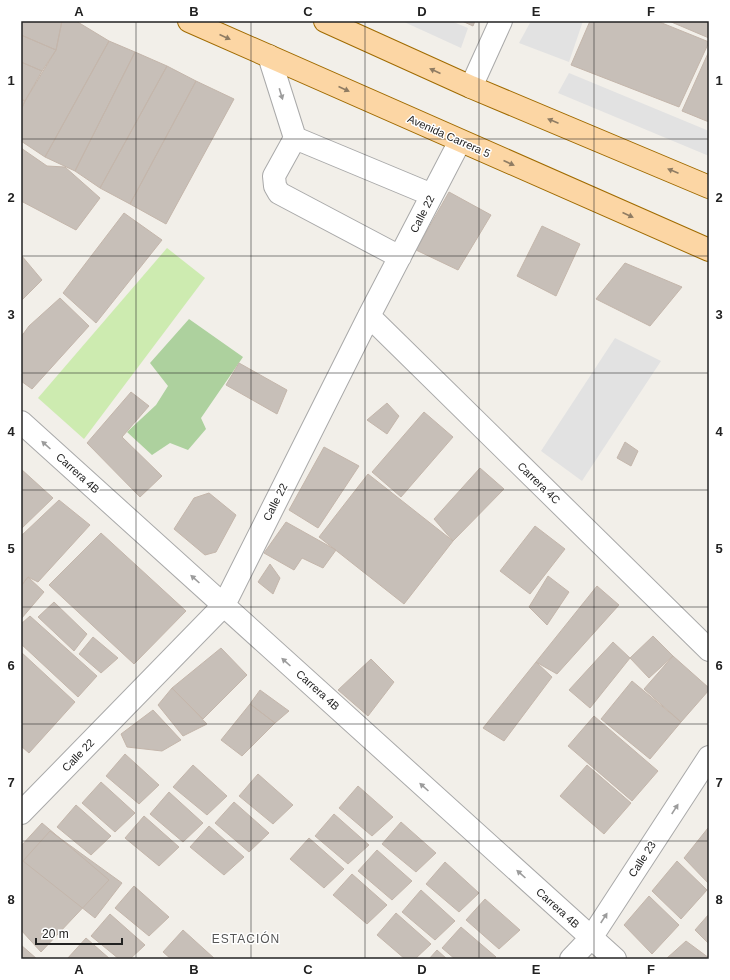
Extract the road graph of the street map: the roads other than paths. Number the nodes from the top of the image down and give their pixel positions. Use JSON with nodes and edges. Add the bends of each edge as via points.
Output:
{"nodes":[{"id":1,"x":189,"y":21,"type":"edge"},
{"id":2,"x":325,"y":21,"type":"edge"},
{"id":3,"x":500,"y":21,"type":"edge"},
{"id":4,"x":270,"y":56,"type":"junction"},
{"id":5,"x":471,"y":87,"type":"junction"},
{"id":6,"x":295,"y":138,"type":"junction"},
{"id":7,"x":460,"y":141,"type":"junction"},
{"id":8,"x":709,"y":186,"type":"edge"},
{"id":9,"x":432,"y":195,"type":"junction"},
{"id":10,"x":709,"y":250,"type":"edge"},
{"id":11,"x":400,"y":257,"type":"junction"},
{"id":12,"x":370,"y":316,"type":"junction"},
{"id":13,"x":21,"y":422,"type":"edge"},
{"id":14,"x":224,"y":605,"type":"junction"},
{"id":15,"x":709,"y":650,"type":"edge"},
{"id":16,"x":709,"y":757,"type":"edge"},
{"id":17,"x":21,"y":813,"type":"edge"},
{"id":18,"x":591,"y":938,"type":"junction"},
{"id":19,"x":571,"y":959,"type":"edge"},
{"id":20,"x":615,"y":959,"type":"edge"}],
"edges":[{"from":1,"to":4,"type":"main road","name":"Avenida Carrera 5","one_way":true},
{"from":5,"to":2,"type":"main road","one_way":true},
{"from":3,"to":5,"type":"street"},
{"from":4,"to":6,"type":"street","one_way":true},
{"from":4,"to":7,"type":"main road","name":"Avenida Carrera 5","one_way":true},
{"from":8,"to":5,"type":"main road","one_way":true},
{"from":6,"to":9,"type":"street"},
{"from":6,"to":11,"type":"street","via":[[274,176],[279,193]]},
{"from":7,"to":9,"type":"street","name":"Calle 22"},
{"from":7,"to":10,"type":"main road","name":"Avenida Carrera 5","one_way":true},
{"from":9,"to":11,"type":"street","name":"Calle 22"},
{"from":11,"to":12,"type":"street","name":"Calle 22"},
{"from":12,"to":14,"type":"street","name":"Calle 22"},
{"from":12,"to":15,"type":"street","name":"Carrera 4C"},
{"from":14,"to":13,"type":"street","name":"Carrera 4B","one_way":true},
{"from":14,"to":17,"type":"street","name":"Calle 22"},
{"from":18,"to":14,"type":"street","name":"Carrera 4B","one_way":true},
{"from":18,"to":16,"type":"street","name":"Calle 23","one_way":true},
{"from":18,"to":19,"type":"street","name":"Calle 23"},
{"from":18,"to":20,"type":"street","name":"Carrera 4B"}]}
